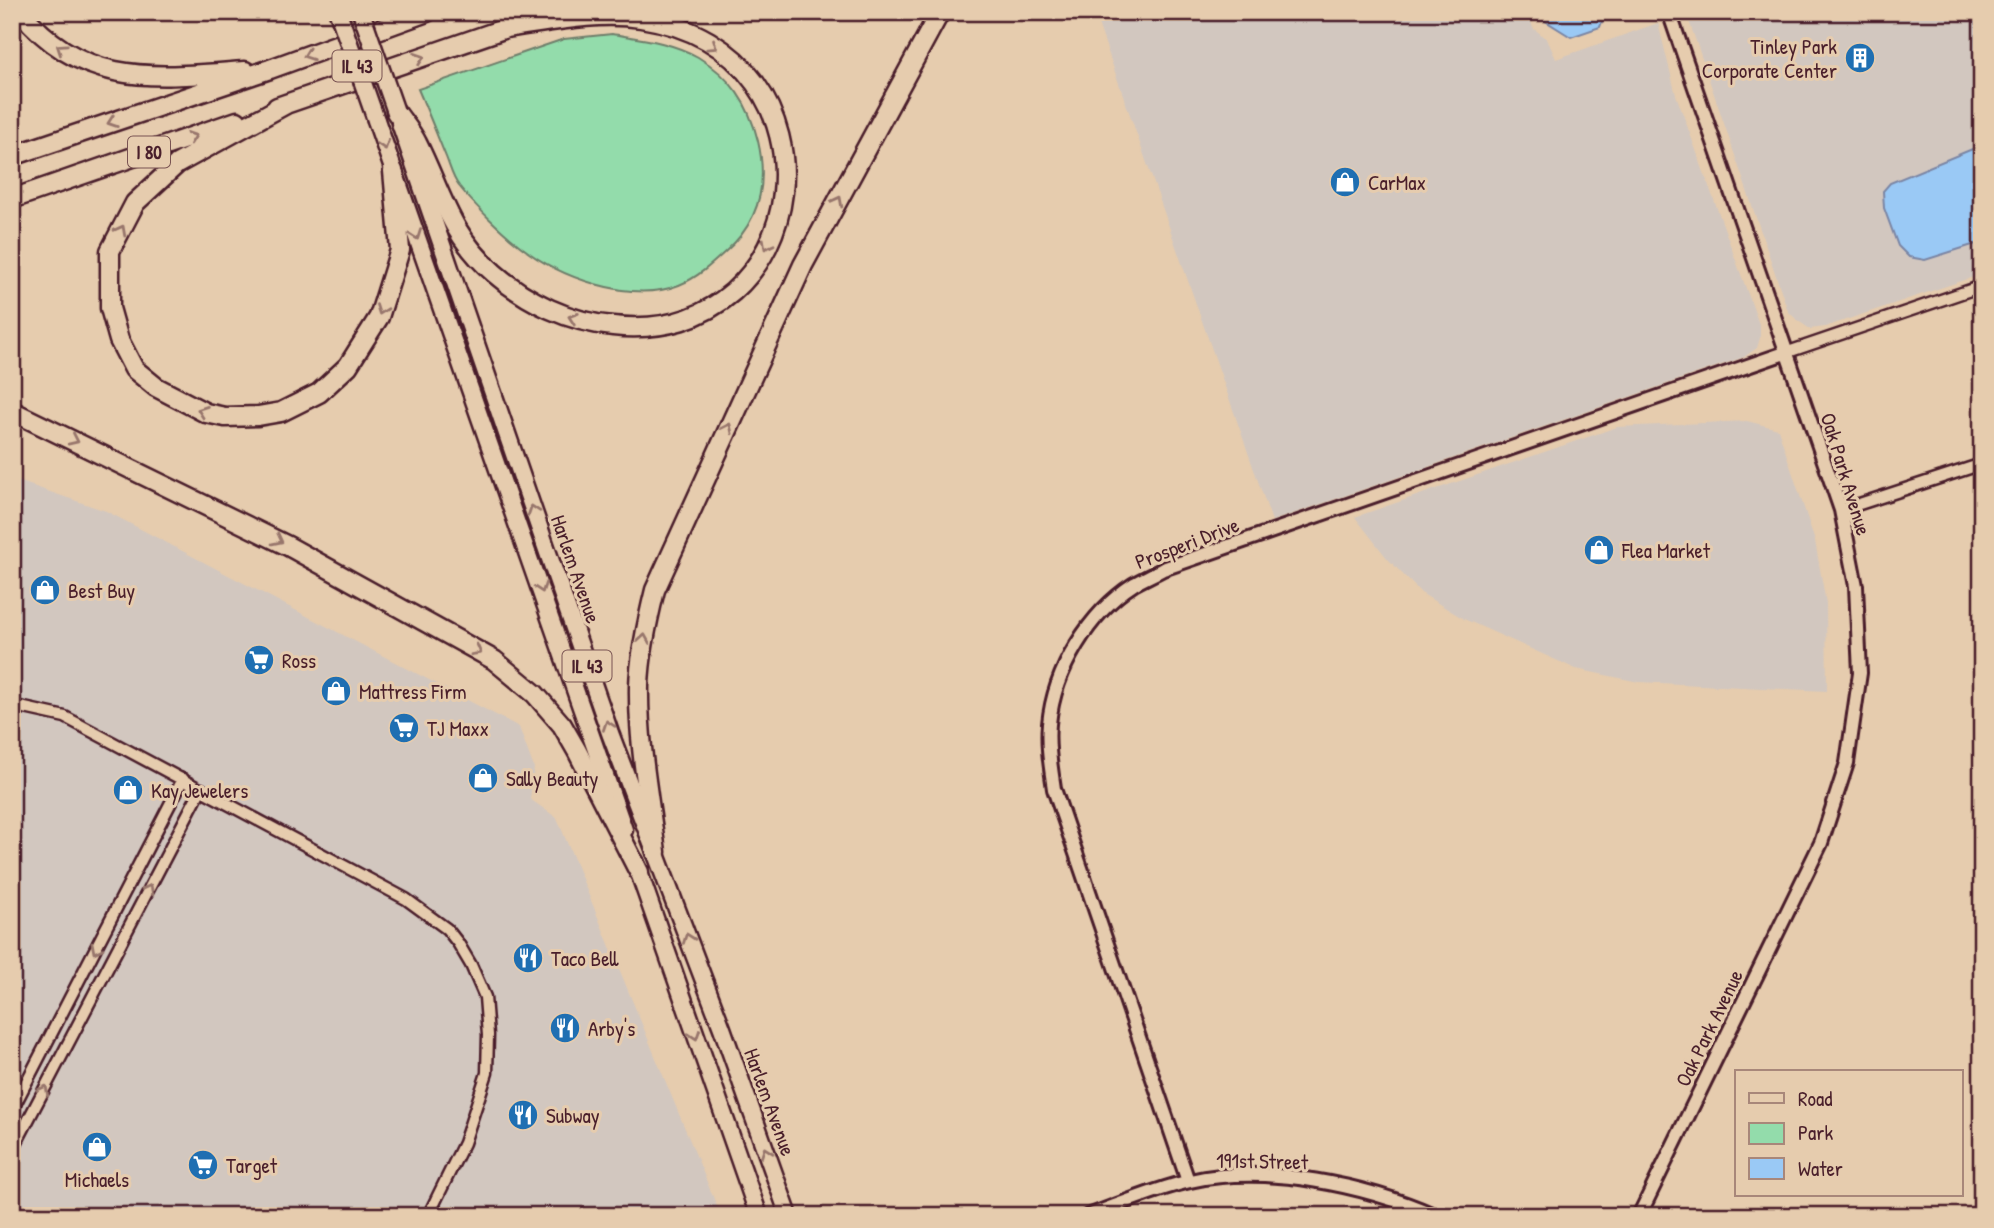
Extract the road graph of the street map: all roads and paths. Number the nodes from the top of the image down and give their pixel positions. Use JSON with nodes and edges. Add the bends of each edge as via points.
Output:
{"nodes":[{"id":1,"x":21,"y":12,"type":"edge"},
{"id":2,"x":338,"y":12,"type":"edge"},
{"id":3,"x":361,"y":12,"type":"edge"},
{"id":4,"x":427,"y":12,"type":"edge"},
{"id":5,"x":551,"y":12,"type":"edge"},
{"id":6,"x":940,"y":12,"type":"edge"},
{"id":7,"x":1669,"y":12,"type":"edge"},
{"id":8,"x":399,"y":18,"type":"edge"},
{"id":9,"x":505,"y":28,"type":"junction"},
{"id":10,"x":270,"y":69,"type":"junction"},
{"id":11,"x":286,"y":104,"type":"junction"},
{"id":12,"x":396,"y":112,"type":"junction"},
{"id":13,"x":12,"y":156,"type":"edge"},
{"id":14,"x":393,"y":171,"type":"junction"},
{"id":15,"x":12,"y":199,"type":"edge"},
{"id":16,"x":1982,"y":286,"type":"edge"},
{"id":17,"x":1788,"y":352,"type":"junction"},
{"id":18,"x":12,"y":411,"type":"edge"},
{"id":19,"x":1982,"y":464,"type":"edge"},
{"id":20,"x":1841,"y":510,"type":"junction"},
{"id":21,"x":12,"y":708,"type":"edge"},
{"id":22,"x":183,"y":779,"type":"junction"},
{"id":23,"x":201,"y":789,"type":"junction"},
{"id":24,"x":656,"y":852,"type":"junction"},
{"id":25,"x":639,"y":872,"type":"junction"},
{"id":26,"x":12,"y":1110,"type":"edge"},
{"id":27,"x":12,"y":1151,"type":"edge"},
{"id":28,"x":1188,"y":1181,"type":"junction"},
{"id":29,"x":428,"y":1216,"type":"edge"},
{"id":30,"x":759,"y":1216,"type":"edge"},
{"id":31,"x":789,"y":1216,"type":"edge"},
{"id":32,"x":1088,"y":1216,"type":"edge"},
{"id":33,"x":1436,"y":1216,"type":"edge"},
{"id":34,"x":1639,"y":1216,"type":"edge"}],
"edges":[{"from":10,"to":1,"type":"highway","one_way":true,"via":[[159,77],[111,71],[66,53]]},
{"from":2,"to":14,"type":"main road","name":"Harlem Avenue","number":"IL 43","one_way":true,"bridge":true},
{"from":3,"to":12,"type":"main road","name":"Harlem Avenue","number":"IL 43","bridge":true},
{"from":4,"to":8,"type":"highway","number":"I 80"},
{"from":5,"to":9,"type":"highway","number":"I 80"},
{"from":24,"to":6,"type":"highway","one_way":true,"via":[[639,719],[641,657],[655,590],[803,265]]},
{"from":7,"to":17,"type":"street","name":"Oak Park Avenue"},
{"from":8,"to":10,"type":"highway","number":"I 80","one_way":true},
{"from":11,"to":9,"type":"highway","number":"I 80","one_way":true},
{"from":9,"to":12,"type":"highway","one_way":true,"via":[[593,16],[639,18],[696,35],[742,68],[773,114],[785,175],[776,229],[740,284],[690,317],[642,328],[586,322],[538,303],[492,272],[460,235],[416,141]]},
{"from":10,"to":13,"type":"highway","number":"I 80","one_way":true},
{"from":14,"to":11,"type":"highway","one_way":true,"via":[[400,250],[379,317],[348,366],[319,393],[281,412],[225,417],[206,413],[156,387],[134,369],[118,340],[110,309],[110,251],[135,203],[177,164]]},
{"from":15,"to":11,"type":"highway","number":"I 80","one_way":true},
{"from":24,"to":12,"type":"main road","name":"Harlem Avenue","number":"IL 43","one_way":true,"via":[[610,733]]},
{"from":14,"to":25,"type":"main road","name":"Harlem Avenue","number":"IL 43","one_way":true},
{"from":16,"to":17,"type":"street"},
{"from":17,"to":20,"type":"street","name":"Oak Park Avenue"},
{"from":17,"to":28,"type":"street","name":"Prosperi Drive","via":[[1163,569],[1133,585],[1086,630],[1069,658],[1051,713],[1049,756],[1054,789]]},
{"from":18,"to":25,"type":"highway","one_way":true,"via":[[288,546],[494,660],[536,694],[562,725]]},
{"from":19,"to":20,"type":"street"},
{"from":20,"to":34,"type":"street","name":"Oak Park Avenue","via":[[1856,586],[1860,673],[1847,763],[1821,843]]},
{"from":21,"to":22,"type":"street","via":[[65,717]]},
{"from":22,"to":23,"type":"street"},
{"from":22,"to":26,"type":"street","one_way":true},
{"from":27,"to":23,"type":"street","one_way":true},
{"from":23,"to":29,"type":"street","via":[[407,899],[447,929],[471,965],[485,997],[487,1073],[464,1143]]},
{"from":31,"to":24,"type":"main road","name":"Harlem Avenue","number":"IL 43","one_way":true},
{"from":25,"to":30,"type":"main road","name":"Harlem Avenue","number":"IL 43","one_way":true},
{"from":28,"to":32,"type":"street","name":"191st Street"},
{"from":28,"to":33,"type":"street","name":"191st Street","via":[[1217,1177],[1312,1180],[1368,1192]]}]}
